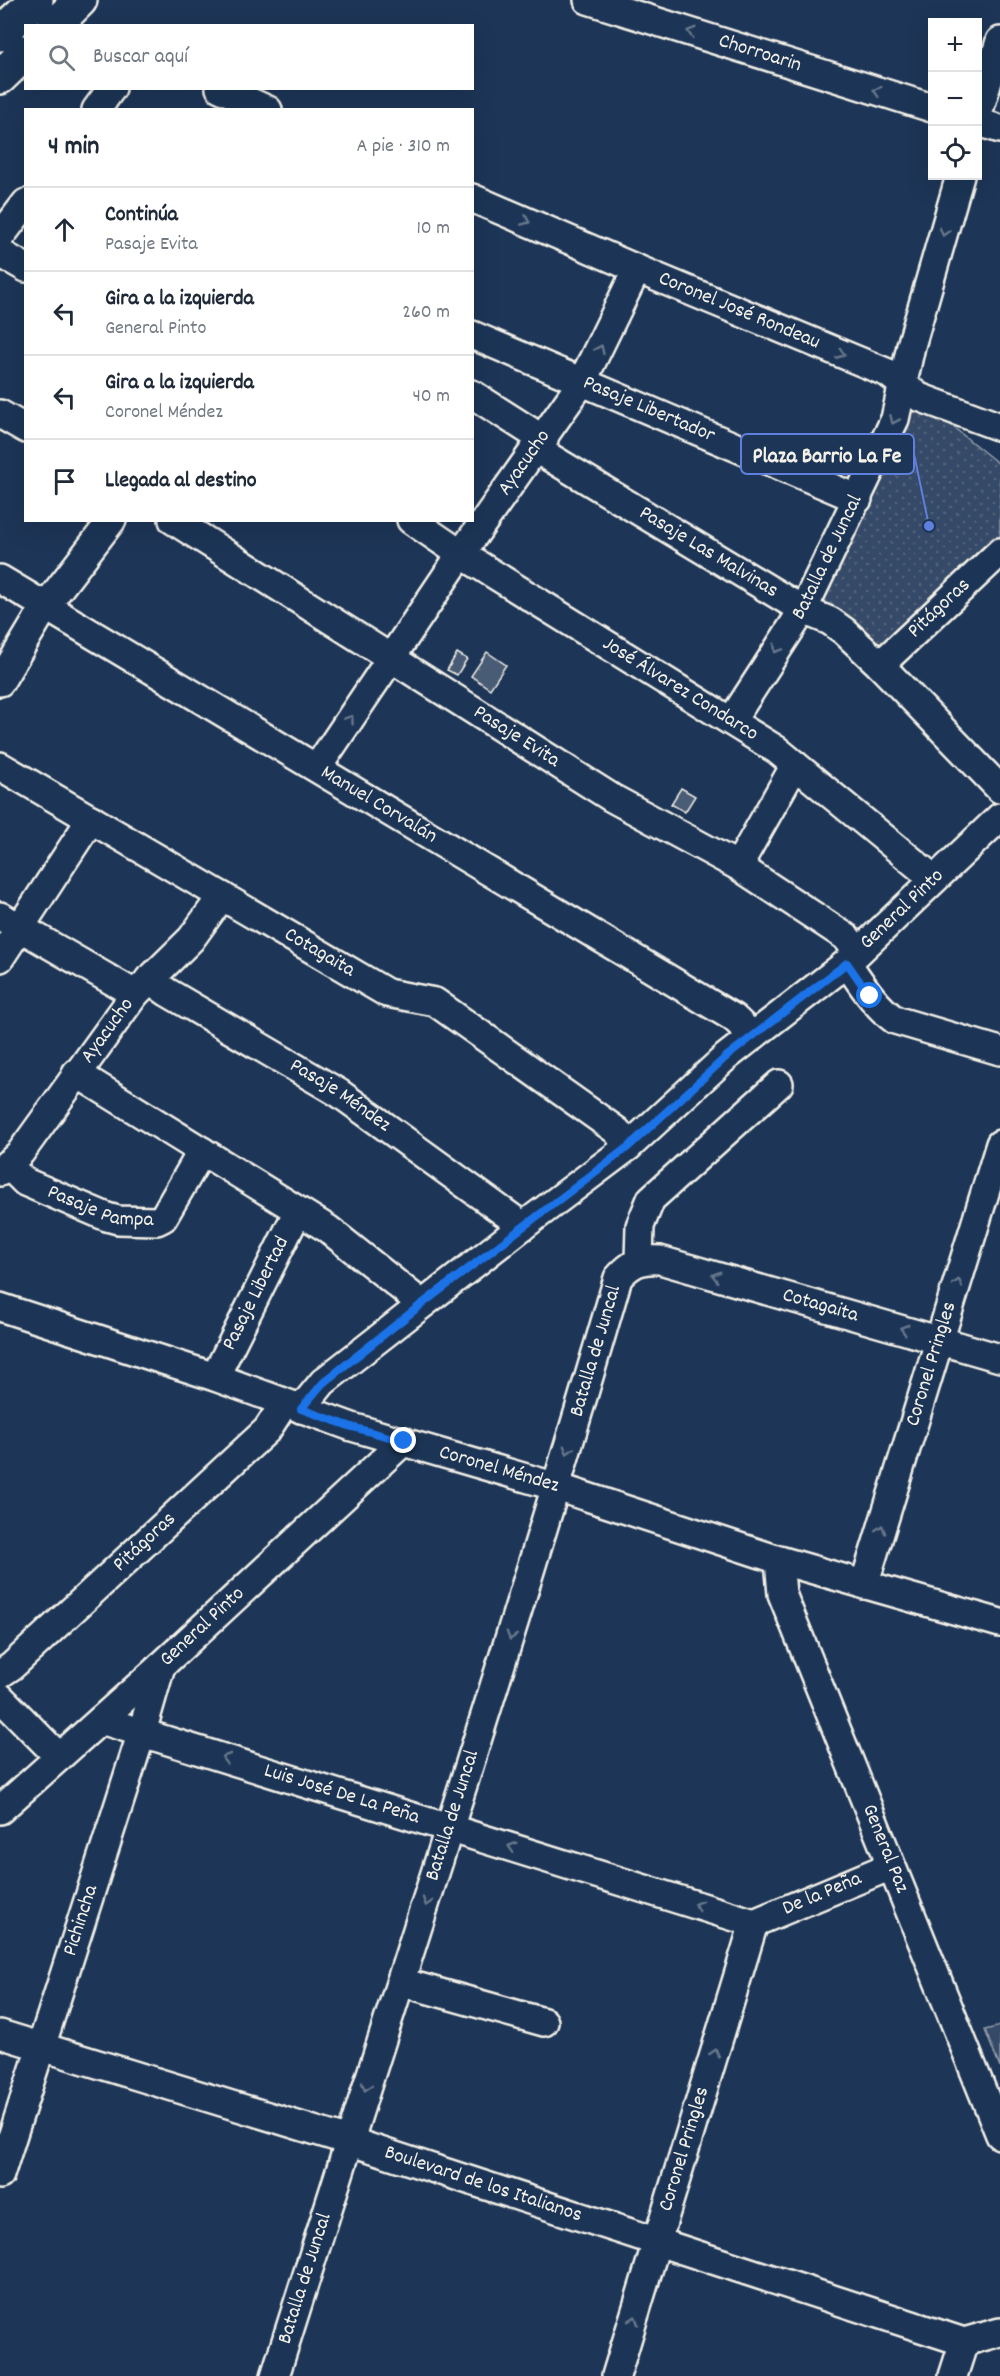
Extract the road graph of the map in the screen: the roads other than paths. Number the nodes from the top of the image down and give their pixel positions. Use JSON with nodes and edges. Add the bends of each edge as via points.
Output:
{"nodes":[{"id":1,"x":36,"y":0,"type":"edge"},
{"id":2,"x":80,"y":0,"type":"edge"},
{"id":3,"x":588,"y":0,"type":"edge"},
{"id":4,"x":56,"y":24,"type":"edge"},
{"id":5,"x":0,"y":34,"type":"edge"},
{"id":6,"x":1000,"y":40,"type":"edge"},
{"id":7,"x":24,"y":54,"type":"edge"},
{"id":8,"x":0,"y":77,"type":"edge"},
{"id":9,"x":111,"y":90,"type":"edge"},
{"id":10,"x":224,"y":90,"type":"edge"},
{"id":11,"x":982,"y":101,"type":"edge"},
{"id":12,"x":928,"y":106,"type":"edge"},
{"id":13,"x":97,"y":108,"type":"edge"},
{"id":14,"x":264,"y":108,"type":"edge"},
{"id":15,"x":982,"y":123,"type":"edge"},
{"id":16,"x":1000,"y":129,"type":"edge"},
{"id":17,"x":959,"y":180,"type":"edge"},
{"id":18,"x":474,"y":199,"type":"edge"},
{"id":19,"x":24,"y":206,"type":"edge"},
{"id":20,"x":0,"y":237,"type":"edge"},
{"id":21,"x":0,"y":253,"type":"edge"},
{"id":22,"x":24,"y":267,"type":"edge"},
{"id":23,"x":637,"y":270,"type":"junction"},
{"id":24,"x":474,"y":336,"type":"edge"},
{"id":25,"x":582,"y":382,"type":"junction"},
{"id":26,"x":903,"y":386,"type":"junction"},
{"id":27,"x":474,"y":395,"type":"edge"},
{"id":28,"x":0,"y":414,"type":"edge"},
{"id":29,"x":1000,"y":427,"type":"edge"},
{"id":30,"x":24,"y":428,"type":"edge"},
{"id":31,"x":540,"y":444,"type":"junction"},
{"id":32,"x":858,"y":499,"type":"junction"},
{"id":33,"x":110,"y":522,"type":"edge"},
{"id":34,"x":176,"y":522,"type":"edge"},
{"id":35,"x":414,"y":522,"type":"edge"},
{"id":36,"x":1000,"y":552,"type":"edge"},
{"id":37,"x":461,"y":554,"type":"junction"},
{"id":38,"x":0,"y":579,"type":"edge"},
{"id":39,"x":45,"y":607,"type":"junction"},
{"id":40,"x":802,"y":610,"type":"junction"},
{"id":41,"x":391,"y":660,"type":"junction"},
{"id":42,"x":880,"y":665,"type":"junction"},
{"id":43,"x":0,"y":682,"type":"edge"},
{"id":44,"x":732,"y":720,"type":"junction"},
{"id":45,"x":795,"y":765,"type":"junction"},
{"id":46,"x":0,"y":766,"type":"edge"},
{"id":47,"x":317,"y":768,"type":"junction"},
{"id":48,"x":1000,"y":789,"type":"edge"},
{"id":49,"x":1000,"y":817,"type":"edge"},
{"id":50,"x":91,"y":819,"type":"junction"},
{"id":51,"x":738,"y":866,"type":"junction"},
{"id":52,"x":934,"y":879,"type":"junction"},
{"id":53,"x":222,"y":896,"type":"junction"},
{"id":54,"x":11,"y":922,"type":"edge"},
{"id":55,"x":853,"y":957,"type":"junction"},
{"id":56,"x":0,"y":958,"type":"edge"},
{"id":57,"x":142,"y":986,"type":"junction"},
{"id":58,"x":753,"y":1036,"type":"junction"},
{"id":59,"x":1000,"y":1051,"type":"edge"},
{"id":60,"x":76,"y":1073,"type":"junction"},
{"id":61,"x":779,"y":1084,"type":"dead end"},
{"id":62,"x":1000,"y":1144,"type":"edge"},
{"id":63,"x":628,"y":1147,"type":"junction"},
{"id":64,"x":202,"y":1152,"type":"junction"},
{"id":65,"x":3,"y":1168,"type":"edge"},
{"id":66,"x":298,"y":1211,"type":"junction"},
{"id":67,"x":523,"y":1226,"type":"junction"},
{"id":68,"x":639,"y":1261,"type":"junction"},
{"id":69,"x":422,"y":1304,"type":"junction"},
{"id":70,"x":0,"y":1307,"type":"edge"},
{"id":71,"x":940,"y":1340,"type":"junction"},
{"id":72,"x":1000,"y":1358,"type":"edge"},
{"id":73,"x":215,"y":1377,"type":"junction"},
{"id":74,"x":291,"y":1405,"type":"junction"},
{"id":75,"x":404,"y":1441,"type":"junction"},
{"id":76,"x":558,"y":1487,"type":"junction"},
{"id":77,"x":779,"y":1560,"type":"junction"},
{"id":78,"x":864,"y":1585,"type":"junction"},
{"id":79,"x":1000,"y":1623,"type":"edge"},
{"id":80,"x":161,"y":1666,"type":"junction"},
{"id":81,"x":0,"y":1674,"type":"edge"},
{"id":82,"x":0,"y":1697,"type":"edge"},
{"id":83,"x":101,"y":1720,"type":"junction"},
{"id":84,"x":142,"y":1732,"type":"junction"},
{"id":85,"x":59,"y":1757,"type":"junction"},
{"id":86,"x":0,"y":1810,"type":"edge"},
{"id":87,"x":451,"y":1828,"type":"junction"},
{"id":88,"x":891,"y":1866,"type":"junction"},
{"id":89,"x":754,"y":1923,"type":"junction"},
{"id":90,"x":401,"y":1982,"type":"junction"},
{"id":91,"x":544,"y":2022,"type":"dead end"},
{"id":92,"x":0,"y":2034,"type":"edge"},
{"id":93,"x":40,"y":2046,"type":"junction"},
{"id":94,"x":1000,"y":2135,"type":"edge"},
{"id":95,"x":349,"y":2141,"type":"junction"},
{"id":96,"x":0,"y":2175,"type":"edge"},
{"id":97,"x":659,"y":2241,"type":"junction"},
{"id":98,"x":1000,"y":2331,"type":"edge"},
{"id":99,"x":964,"y":2342,"type":"junction"},
{"id":100,"x":275,"y":2376,"type":"edge"},
{"id":101,"x":616,"y":2376,"type":"edge"},
{"id":102,"x":953,"y":2376,"type":"edge"}],
"edges":[{"from":1,"to":5,"type":"main road"},
{"from":2,"to":4,"type":"main road"},
{"from":12,"to":3,"type":"street","name":"Chorroarin","one_way":true},
{"from":6,"to":11,"type":"street"},
{"from":7,"to":8,"type":"main road"},
{"from":9,"to":13,"type":"street"},
{"from":10,"to":14,"type":"street"},
{"from":15,"to":16,"type":"street"},
{"from":17,"to":26,"type":"street","name":"Batalla de Juncal","one_way":true},
{"from":18,"to":23,"type":"street","name":"Coronel José Rondeau","one_way":true},
{"from":19,"to":20,"type":"street"},
{"from":21,"to":22,"type":"street"},
{"from":25,"to":23,"type":"street","name":"Ayacucho","one_way":true},
{"from":23,"to":26,"type":"street","name":"Coronel José Rondeau","one_way":true,"via":[[888,373]]},
{"from":24,"to":25,"type":"street","name":"Pasaje Libertador"},
{"from":25,"to":31,"type":"street","name":"Ayacucho"},
{"from":25,"to":32,"type":"street","name":"Pasaje Libertador"},
{"from":26,"to":29,"type":"street","name":"Coronel José Rondeau","via":[[919,397]]},
{"from":26,"to":32,"type":"street","name":"Batalla de Juncal","one_way":true,"via":[[895,419]]},
{"from":27,"to":31,"type":"street","name":"Pasaje Las Malvinas"},
{"from":28,"to":30,"type":"street"},
{"from":31,"to":37,"type":"street","name":"Ayacucho"},
{"from":31,"to":40,"type":"street","name":"Pasaje Las Malvinas"},
{"from":32,"to":40,"type":"street","name":"Batalla de Juncal"},
{"from":33,"to":39,"type":"street"},
{"from":34,"to":41,"type":"street","name":"Pasaje Evita"},
{"from":35,"to":37,"type":"street","name":"José Álvarez Condarco"},
{"from":36,"to":42,"type":"street","name":"Pitágoras"},
{"from":37,"to":41,"type":"street","name":"Ayacucho"},
{"from":37,"to":44,"type":"street","name":"José Álvarez Condarco"},
{"from":38,"to":39,"type":"street","name":"Manuel Corvalán"},
{"from":39,"to":43,"type":"street"},
{"from":39,"to":47,"type":"street","name":"Manuel Corvalán"},
{"from":40,"to":42,"type":"street","name":"Pasaje Las Malvinas","via":[[830,621]]},
{"from":40,"to":44,"type":"street","name":"Batalla de Juncal","one_way":true},
{"from":47,"to":41,"type":"street","name":"Ayacucho","one_way":true},
{"from":41,"to":51,"type":"street","name":"Pasaje Evita","via":[[612,798]]},
{"from":42,"to":48,"type":"street","name":"Pasaje Las Malvinas"},
{"from":44,"to":45,"type":"street","name":"José Álvarez Condarco"},
{"from":45,"to":51,"type":"street"},
{"from":45,"to":52,"type":"street","name":"José Álvarez Condarco"},
{"from":46,"to":50,"type":"street","name":"Cotagaita"},
{"from":47,"to":58,"type":"street","name":"Manuel Corvalán","via":[[734,1018]]},
{"from":49,"to":52,"type":"street","name":"General Pinto"},
{"from":50,"to":53,"type":"street","name":"Cotagaita"},
{"from":50,"to":54,"type":"street"},
{"from":51,"to":55,"type":"street","name":"Pasaje Evita","via":[[846,937]]},
{"from":52,"to":55,"type":"street","name":"General Pinto"},
{"from":53,"to":57,"type":"street","name":"Ayacucho","via":[[191,939]]},
{"from":53,"to":63,"type":"street","name":"Cotagaita","via":[[387,993],[435,1002],[617,1131]]},
{"from":54,"to":56,"type":"street"},
{"from":54,"to":57,"type":"street","name":"Pasaje Méndez"},
{"from":55,"to":58,"type":"street","name":"General Pinto"},
{"from":55,"to":59,"type":"street","name":"Pasaje Evita","via":[[885,1013],[895,1020]]},
{"from":57,"to":60,"type":"street","name":"Ayacucho"},
{"from":57,"to":67,"type":"street","name":"Pasaje Méndez","via":[[167,992],[339,1093]]},
{"from":58,"to":63,"type":"street","name":"General Pinto"},
{"from":60,"to":64,"type":"street"},
{"from":60,"to":65,"type":"street","name":"Ayacucho","via":[[21,1152]]},
{"from":61,"to":68,"type":"street","via":[[651,1199],[640,1226]]},
{"from":71,"to":62,"type":"street","name":"Coronel Pringles","one_way":true},
{"from":63,"to":67,"type":"street","name":"General Pinto"},
{"from":64,"to":65,"type":"street","name":"Pasaje Pampa","via":[[158,1221],[107,1217],[25,1182]]},
{"from":64,"to":66,"type":"street"},
{"from":66,"to":69,"type":"street","via":[[328,1229]]},
{"from":66,"to":73,"type":"street","name":"Pasaje Libertad"},
{"from":67,"to":69,"type":"street","name":"General Pinto"},
{"from":71,"to":68,"type":"street","name":"Cotagaita","one_way":true,"via":[[660,1260]]},
{"from":68,"to":76,"type":"street","name":"Batalla de Juncal","one_way":true,"via":[[618,1278]]},
{"from":69,"to":74,"type":"street","name":"General Pinto"},
{"from":70,"to":73,"type":"street","name":"Coronel Méndez"},
{"from":71,"to":72,"type":"street","name":"Cotagaita"},
{"from":78,"to":71,"type":"street","name":"Coronel Pringles","one_way":true},
{"from":73,"to":74,"type":"street","name":"Coronel Méndez"},
{"from":74,"to":75,"type":"street","name":"Coronel Méndez"},
{"from":74,"to":81,"type":"street","name":"Pitágoras"},
{"from":75,"to":76,"type":"street","name":"Coronel Méndez"},
{"from":75,"to":80,"type":"street","name":"General Pinto"},
{"from":76,"to":77,"type":"street","name":"Coronel Méndez"},
{"from":76,"to":87,"type":"street","name":"Batalla de Juncal","one_way":true},
{"from":77,"to":78,"type":"street","name":"Coronel Méndez"},
{"from":77,"to":88,"type":"street","name":"General Paz","via":[[782,1594]]},
{"from":78,"to":79,"type":"street","name":"Coronel Méndez"},
{"from":80,"to":83,"type":"street","name":"General Pinto"},
{"from":80,"to":84,"type":"street","name":"Pichincha"},
{"from":82,"to":85,"type":"street"},
{"from":83,"to":84,"type":"street","name":"Luis José De La Peña"},
{"from":83,"to":85,"type":"street","name":"General Pinto"},
{"from":87,"to":84,"type":"street","name":"Luis José De La Peña","one_way":true},
{"from":84,"to":93,"type":"street","name":"Pichincha"},
{"from":85,"to":86,"type":"street","name":"General Pinto"},
{"from":89,"to":87,"type":"street","name":"Luis José De La Peña","one_way":true},
{"from":87,"to":90,"type":"street","name":"Batalla de Juncal","one_way":true},
{"from":88,"to":89,"type":"street","name":"De la Peña"},
{"from":88,"to":94,"type":"street","name":"General Paz"},
{"from":97,"to":89,"type":"street","name":"Coronel Pringles","one_way":true},
{"from":90,"to":91,"type":"street"},
{"from":90,"to":95,"type":"street","name":"Batalla de Juncal","one_way":true},
{"from":92,"to":93,"type":"street","name":"Boulevard de los Italianos"},
{"from":93,"to":95,"type":"street","name":"Boulevard de los Italianos"},
{"from":93,"to":96,"type":"street","name":"Pichincha"},
{"from":95,"to":97,"type":"street","name":"Boulevard de los Italianos"},
{"from":95,"to":100,"type":"street","name":"Batalla de Juncal"},
{"from":97,"to":99,"type":"street","name":"Boulevard de los Italianos"},
{"from":101,"to":97,"type":"street","name":"Coronel Pringles","one_way":true},
{"from":98,"to":99,"type":"street"},
{"from":99,"to":102,"type":"street"}]}
